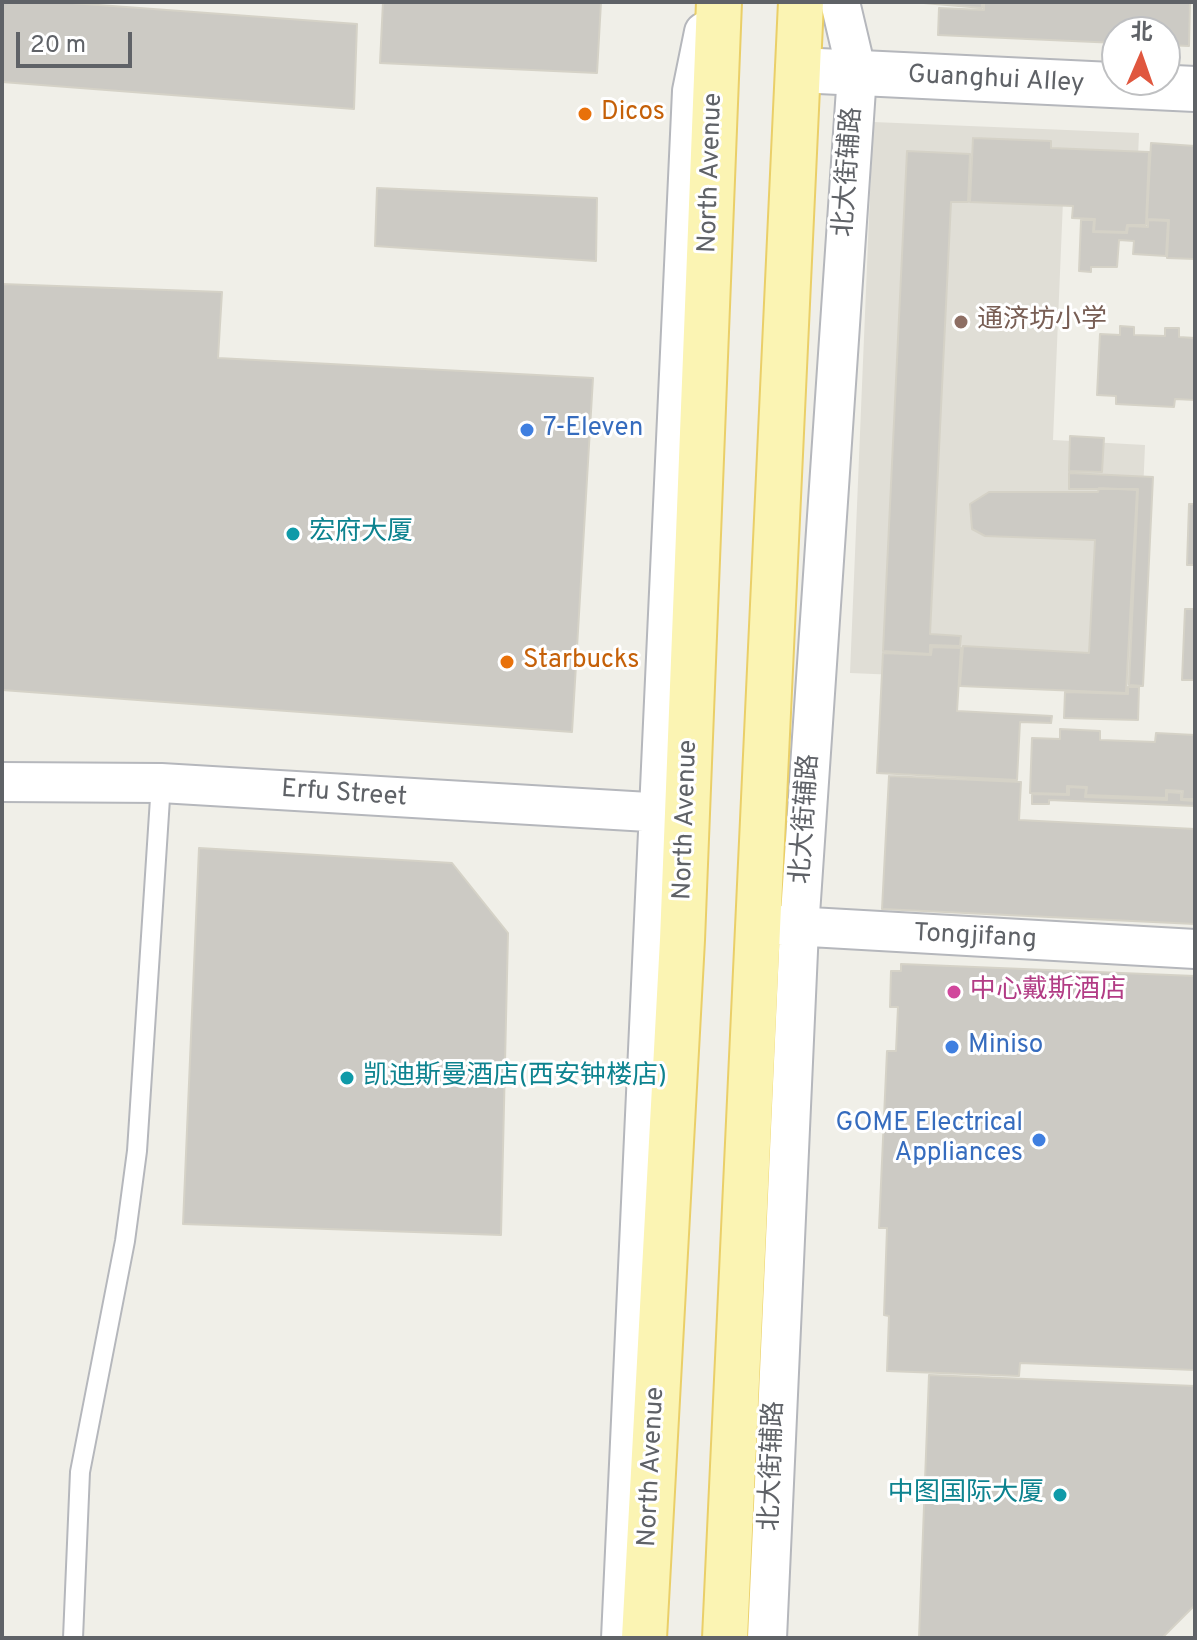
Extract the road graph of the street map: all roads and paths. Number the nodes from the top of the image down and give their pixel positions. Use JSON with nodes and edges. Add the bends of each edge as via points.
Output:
{"nodes":[{"id":1,"x":710,"y":2,"type":"edge"},
{"id":2,"x":719,"y":2,"type":"edge"},
{"id":3,"x":801,"y":2,"type":"edge"},
{"id":4,"x":840,"y":2,"type":"edge"},
{"id":5,"x":798,"y":70,"type":"junction"},
{"id":6,"x":857,"y":74,"type":"junction"},
{"id":7,"x":1195,"y":89,"type":"edge"},
{"id":8,"x":2,"y":782,"type":"edge"},
{"id":9,"x":161,"y":783,"type":"junction"},
{"id":10,"x":673,"y":814,"type":"junction"},
{"id":11,"x":755,"y":923,"type":"junction"},
{"id":12,"x":799,"y":929,"type":"junction"},
{"id":13,"x":1195,"y":949,"type":"edge"},
{"id":14,"x":73,"y":1638,"type":"edge"},
{"id":15,"x":621,"y":1638,"type":"edge"},
{"id":16,"x":644,"y":1638,"type":"edge"},
{"id":17,"x":725,"y":1638,"type":"edge"},
{"id":18,"x":767,"y":1638,"type":"edge"}],
"edges":[{"from":1,"to":10,"type":"street","via":[[692,91]]},
{"from":2,"to":10,"type":"main road","name":"North Avenue"},
{"from":3,"to":5,"type":"main road"},
{"from":4,"to":6,"type":"street","name":"北大街辅路"},
{"from":5,"to":6,"type":"street","name":"Guanghui Alley"},
{"from":5,"to":11,"type":"main road"},
{"from":6,"to":7,"type":"street","name":"Guanghui Alley"},
{"from":6,"to":12,"type":"street","name":"北大街辅路"},
{"from":8,"to":9,"type":"street","name":"Erfu Street"},
{"from":9,"to":10,"type":"street","name":"Erfu Street"},
{"from":9,"to":14,"type":"lane","via":[[137,1151],[80,1472]]},
{"from":10,"to":15,"type":"street"},
{"from":10,"to":16,"type":"main road","name":"North Avenue"},
{"from":11,"to":12,"type":"street","name":"Tongjifang"},
{"from":11,"to":17,"type":"main road"},
{"from":12,"to":13,"type":"street","name":"Tongjifang"},
{"from":12,"to":18,"type":"street","name":"北大街辅路"}]}
